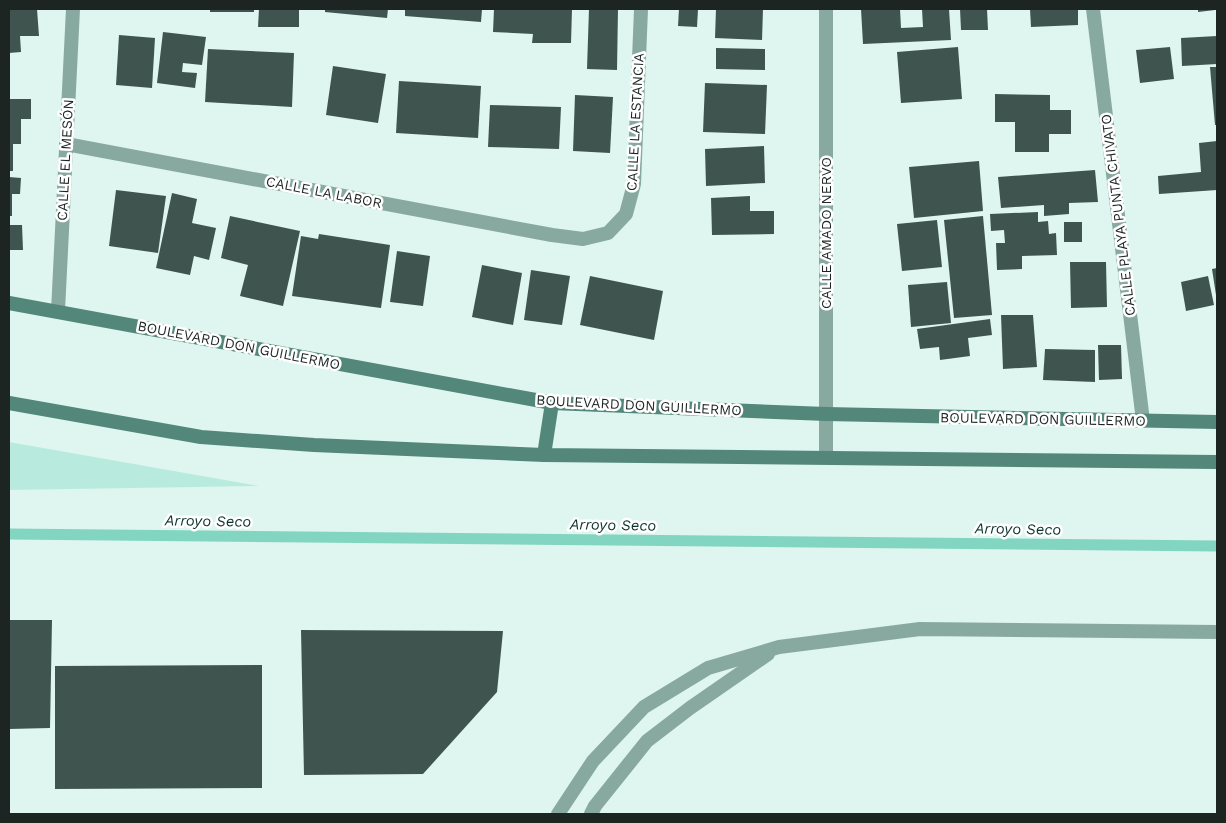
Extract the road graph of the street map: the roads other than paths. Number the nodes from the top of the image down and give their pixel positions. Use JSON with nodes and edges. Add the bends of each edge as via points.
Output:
{"nodes":[{"id":1,"x":73,"y":9,"type":"edge"},
{"id":2,"x":641,"y":9,"type":"edge"},
{"id":3,"x":826,"y":9,"type":"edge"},
{"id":4,"x":1093,"y":9,"type":"edge"},
{"id":5,"x":66,"y":144,"type":"junction"},
{"id":6,"x":583,"y":239,"type":"joint"},
{"id":7,"x":9,"y":303,"type":"edge"},
{"id":8,"x":58,"y":311,"type":"junction"},
{"id":9,"x":9,"y":403,"type":"edge"},
{"id":10,"x":552,"y":403,"type":"junction"},
{"id":11,"x":826,"y":414,"type":"junction"},
{"id":12,"x":1144,"y":421,"type":"junction"},
{"id":13,"x":1217,"y":422,"type":"edge"},
{"id":14,"x":544,"y":455,"type":"junction"},
{"id":15,"x":826,"y":457,"type":"junction"},
{"id":16,"x":1217,"y":462,"type":"edge"},
{"id":17,"x":1217,"y":632,"type":"edge"},
{"id":18,"x":779,"y":647,"type":"junction"},
{"id":19,"x":558,"y":814,"type":"edge"},
{"id":20,"x":591,"y":814,"type":"edge"}],
"edges":[{"from":1,"to":5,"type":"street","name":"CALLE EL MESÓN"},
{"from":2,"to":6,"type":"street","name":"CALLE LA ESTANCIA","via":[[634,184],[626,214],[608,233]]},
{"from":3,"to":11,"type":"street","name":"CALLE AMADO NERVO"},
{"from":4,"to":12,"type":"street","name":"CALLE PLAYA PUNTA CHIVATO"},
{"from":5,"to":6,"type":"street","name":"CALLE LA LABOR"},
{"from":5,"to":8,"type":"street","name":"CALLE EL MESÓN"},
{"from":7,"to":8,"type":"main road","name":"BOULEVARD DON GUILLERMO"},
{"from":8,"to":10,"type":"main road","name":"BOULEVARD DON GUILLERMO"},
{"from":9,"to":14,"type":"main road","via":[[201,436],[314,445]]},
{"from":10,"to":11,"type":"main road","name":"BOULEVARD DON GUILLERMO"},
{"from":10,"to":14,"type":"main road"},
{"from":11,"to":12,"type":"main road","name":"BOULEVARD DON GUILLERMO"},
{"from":11,"to":15,"type":"street","name":"CALLE AMADO NERVO"},
{"from":12,"to":13,"type":"main road","name":"BOULEVARD DON GUILLERMO"},
{"from":14,"to":15,"type":"main road"},
{"from":15,"to":16,"type":"main road"},
{"from":17,"to":18,"type":"street","via":[[920,629]]},
{"from":18,"to":19,"type":"street","via":[[708,668],[644,707],[593,761]]},
{"from":18,"to":20,"type":"street","via":[[647,741]]}]}
